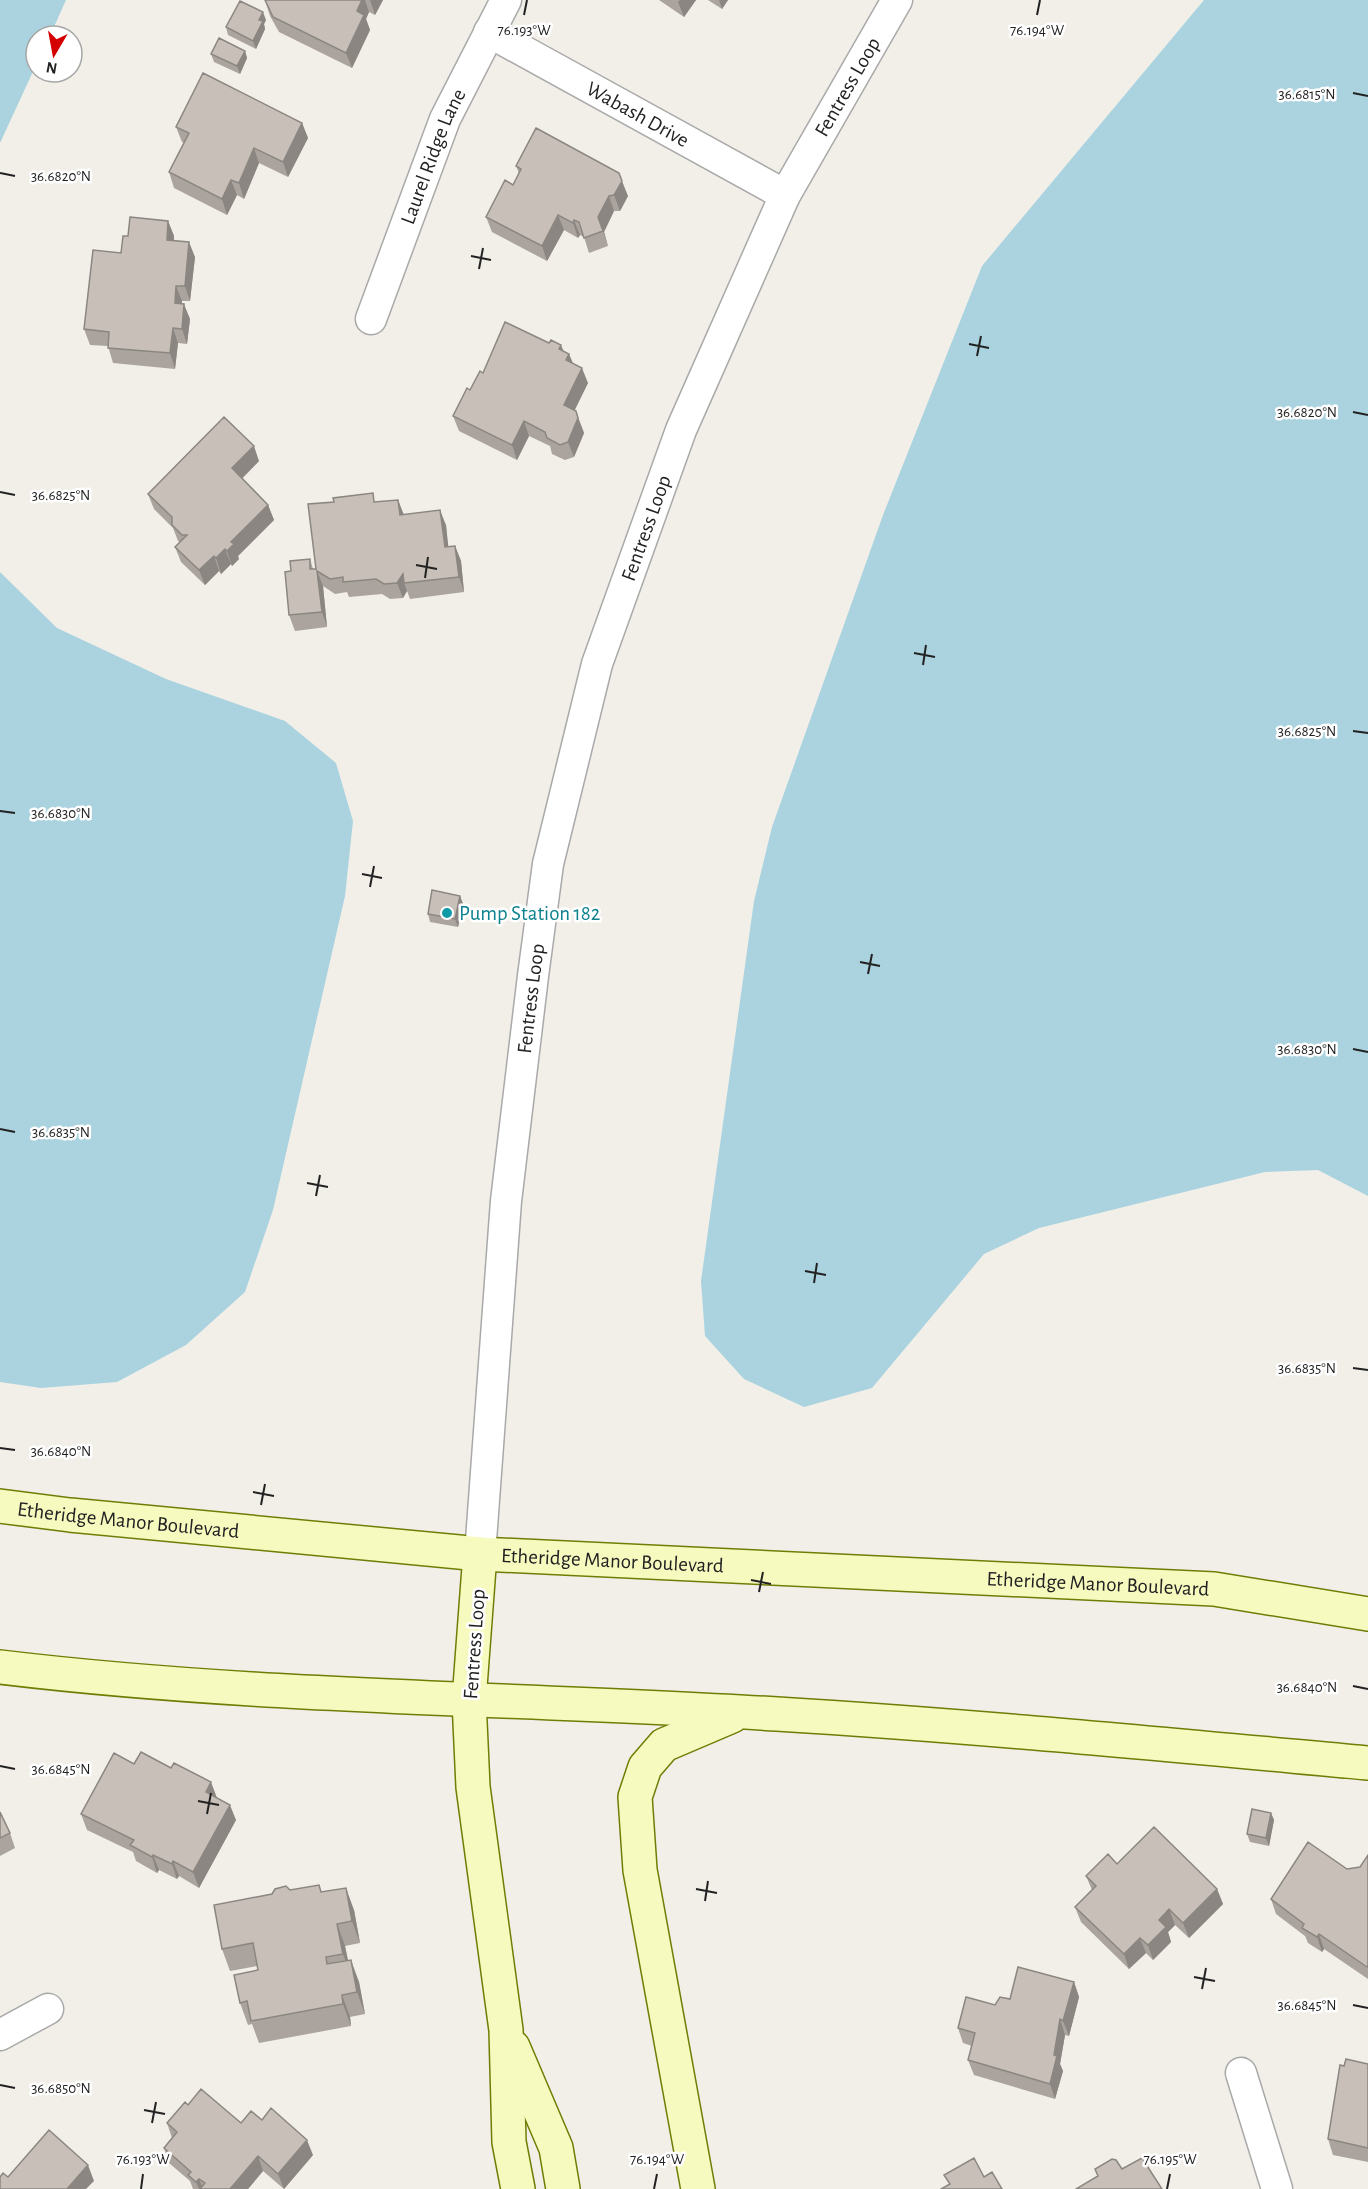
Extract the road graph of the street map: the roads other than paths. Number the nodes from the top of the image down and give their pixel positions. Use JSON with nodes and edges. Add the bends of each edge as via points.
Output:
{"nodes":[{"id":1,"x":506,"y":0,"type":"edge"},
{"id":2,"x":897,"y":0,"type":"edge"},
{"id":3,"x":489,"y":32,"type":"junction"},
{"id":4,"x":785,"y":195,"type":"junction"},
{"id":5,"x":371,"y":319,"type":"dead end"},
{"id":6,"x":0,"y":1506,"type":"edge"},
{"id":7,"x":480,"y":1554,"type":"junction"},
{"id":8,"x":1368,"y":1614,"type":"edge"},
{"id":9,"x":0,"y":1667,"type":"edge"},
{"id":10,"x":469,"y":1700,"type":"junction"},
{"id":11,"x":743,"y":1712,"type":"junction"},
{"id":12,"x":1368,"y":1763,"type":"edge"},
{"id":13,"x":48,"y":2009,"type":"dead end"},
{"id":14,"x":506,"y":2030,"type":"junction"},
{"id":15,"x":0,"y":2035,"type":"edge"},
{"id":16,"x":1242,"y":2073,"type":"dead end"},
{"id":17,"x":518,"y":2189,"type":"edge"},
{"id":18,"x":563,"y":2189,"type":"edge"},
{"id":19,"x":698,"y":2189,"type":"edge"},
{"id":20,"x":1277,"y":2189,"type":"edge"}],
"edges":[{"from":1,"to":3,"type":"street","name":"Laurel Ridge Lane"},
{"from":2,"to":4,"type":"street","name":"Fentress Loop"},
{"from":3,"to":4,"type":"street","name":"Wabash Drive"},
{"from":3,"to":5,"type":"street","name":"Laurel Ridge Lane","via":[[445,119]]},
{"from":4,"to":7,"type":"street","name":"Fentress Loop","via":[[681,430],[601,653],[548,864],[506,1201]]},
{"from":6,"to":7,"type":"main road","name":"Etheridge Manor Boulevard"},
{"from":7,"to":8,"type":"main road","name":"Etheridge Manor Boulevard","via":[[1214,1589]]},
{"from":7,"to":10,"type":"main road","name":"Fentress Loop"},
{"from":9,"to":10,"type":"main road","via":[[281,1690]]},
{"from":10,"to":11,"type":"main road"},
{"from":10,"to":14,"type":"main road","name":"Fentress Loop","via":[[473,1787]]},
{"from":11,"to":12,"type":"main road"},
{"from":11,"to":19,"type":"main road","via":[[664,1744],[645,1767],[635,1797],[640,1870]]},
{"from":13,"to":15,"type":"street"},
{"from":14,"to":17,"type":"main road","name":"Fentress Loop","via":[[509,2142]]},
{"from":14,"to":18,"type":"main road","name":"Fentress Loop","via":[[556,2148]]},
{"from":16,"to":20,"type":"street"}]}
